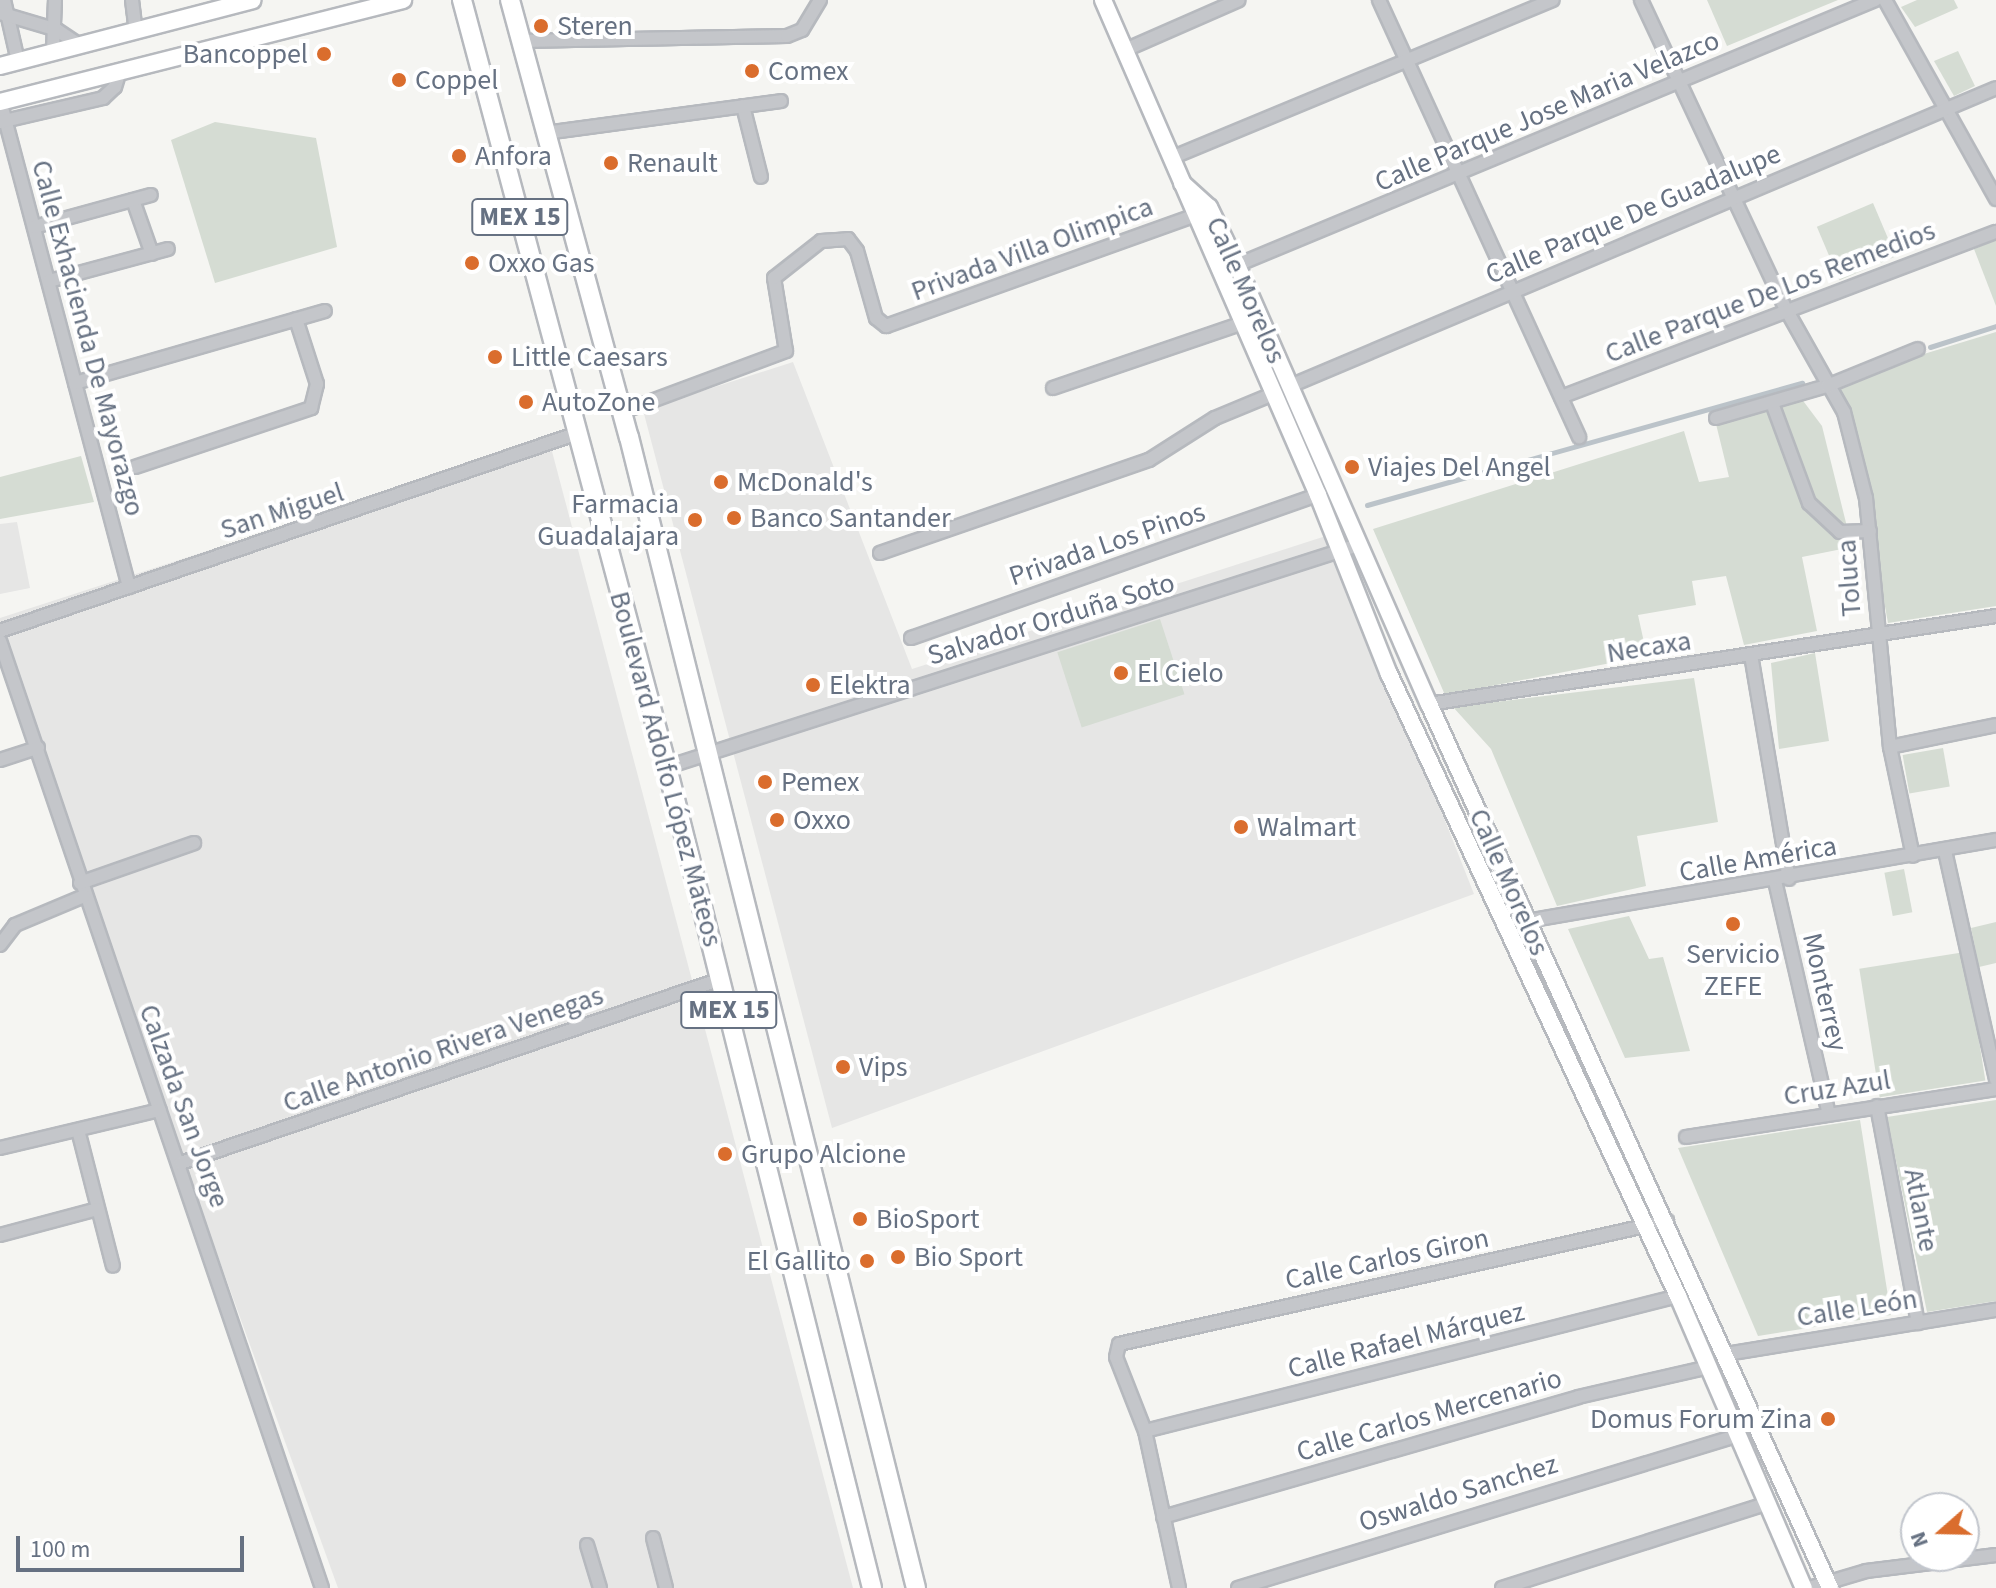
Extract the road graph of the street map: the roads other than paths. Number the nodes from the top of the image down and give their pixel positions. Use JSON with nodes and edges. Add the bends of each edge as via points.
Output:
{"nodes":[{"id":1,"x":4,"y":0,"type":"edge"},
{"id":2,"x":55,"y":0,"type":"edge"},
{"id":3,"x":132,"y":0,"type":"edge"},
{"id":4,"x":253,"y":0,"type":"edge"},
{"id":5,"x":403,"y":0,"type":"edge"},
{"id":6,"x":462,"y":0,"type":"edge"},
{"id":7,"x":510,"y":0,"type":"edge"},
{"id":8,"x":820,"y":0,"type":"edge"},
{"id":9,"x":1103,"y":0,"type":"edge"},
{"id":10,"x":1239,"y":0,"type":"edge"},
{"id":11,"x":1379,"y":0,"type":"edge"},
{"id":12,"x":1553,"y":0,"type":"edge"},
{"id":13,"x":1641,"y":0,"type":"edge"},
{"id":14,"x":1875,"y":0,"type":"edge"},
{"id":15,"x":1885,"y":0,"type":"edge"},
{"id":16,"x":210,"y":6,"type":"edge"},
{"id":17,"x":3,"y":14,"type":"edge"},
{"id":18,"x":57,"y":30,"type":"junction"},
{"id":19,"x":136,"y":31,"type":"junction"},
{"id":20,"x":14,"y":41,"type":"junction"},
{"id":21,"x":521,"y":41,"type":"junction"},
{"id":22,"x":0,"y":44,"type":"edge"},
{"id":23,"x":79,"y":45,"type":"junction"},
{"id":24,"x":1125,"y":50,"type":"junction"},
{"id":25,"x":53,"y":51,"type":"junction"},
{"id":26,"x":18,"y":61,"type":"junction"},
{"id":27,"x":1408,"y":61,"type":"junction"},
{"id":28,"x":0,"y":66,"type":"edge"},
{"id":29,"x":119,"y":74,"type":"junction"},
{"id":30,"x":1680,"y":81,"type":"junction"},
{"id":31,"x":1996,"y":88,"type":"edge"},
{"id":32,"x":0,"y":101,"type":"edge"},
{"id":33,"x":781,"y":101,"type":"dead end"},
{"id":34,"x":743,"y":106,"type":"junction"},
{"id":35,"x":1948,"y":109,"type":"junction"},
{"id":36,"x":3,"y":121,"type":"edge"},
{"id":37,"x":545,"y":133,"type":"junction"},
{"id":38,"x":1171,"y":158,"type":"junction"},
{"id":39,"x":1460,"y":176,"type":"junction"},
{"id":40,"x":761,"y":177,"type":"dead end"},
{"id":41,"x":1182,"y":183,"type":"junction"},
{"id":42,"x":151,"y":195,"type":"dead end"},
{"id":43,"x":1734,"y":195,"type":"junction"},
{"id":44,"x":1996,"y":199,"type":"edge"},
{"id":45,"x":133,"y":200,"type":"junction"},
{"id":46,"x":1193,"y":216,"type":"junction"},
{"id":47,"x":34,"y":227,"type":"junction"},
{"id":48,"x":1996,"y":232,"type":"edge"},
{"id":49,"x":168,"y":249,"type":"dead end"},
{"id":50,"x":152,"y":254,"type":"junction"},
{"id":51,"x":1237,"y":265,"type":"junction"},
{"id":52,"x":49,"y":281,"type":"junction"},
{"id":53,"x":1512,"y":292,"type":"junction"},
{"id":54,"x":325,"y":311,"type":"dead end"},
{"id":55,"x":1787,"y":311,"type":"junction"},
{"id":56,"x":296,"y":319,"type":"junction"},
{"id":57,"x":1243,"y":323,"type":"junction"},
{"id":58,"x":1918,"y":349,"type":"dead end"},
{"id":59,"x":75,"y":383,"type":"junction"},
{"id":60,"x":1290,"y":386,"type":"junction"},
{"id":61,"x":1827,"y":386,"type":"junction"},
{"id":62,"x":1053,"y":388,"type":"dead end"},
{"id":63,"x":1273,"y":394,"type":"junction"},
{"id":64,"x":1561,"y":397,"type":"junction"},
{"id":65,"x":1772,"y":403,"type":"junction"},
{"id":66,"x":622,"y":412,"type":"junction"},
{"id":67,"x":1716,"y":418,"type":"dead end"},
{"id":68,"x":578,"y":433,"type":"junction"},
{"id":69,"x":1579,"y":437,"type":"dead end"},
{"id":70,"x":135,"y":467,"type":"dead end"},
{"id":71,"x":1318,"y":495,"type":"junction"},
{"id":72,"x":1870,"y":531,"type":"junction"},
{"id":73,"x":1358,"y":545,"type":"junction"},
{"id":74,"x":1341,"y":551,"type":"junction"},
{"id":75,"x":880,"y":553,"type":"dead end"},
{"id":76,"x":129,"y":587,"type":"junction"},
{"id":77,"x":1996,"y":616,"type":"edge"},
{"id":78,"x":0,"y":631,"type":"edge"},
{"id":79,"x":1877,"y":635,"type":"junction"},
{"id":80,"x":911,"y":638,"type":"dead end"},
{"id":81,"x":0,"y":641,"type":"edge"},
{"id":82,"x":1751,"y":655,"type":"junction"},
{"id":83,"x":1429,"y":704,"type":"junction"},
{"id":84,"x":1996,"y":725,"type":"edge"},
{"id":85,"x":1890,"y":747,"type":"junction"},
{"id":86,"x":38,"y":748,"type":"junction"},
{"id":87,"x":709,"y":754,"type":"junction"},
{"id":88,"x":0,"y":760,"type":"edge"},
{"id":89,"x":667,"y":767,"type":"junction"},
{"id":90,"x":1996,"y":840,"type":"edge"},
{"id":91,"x":194,"y":843,"type":"dead end"},
{"id":92,"x":1945,"y":851,"type":"junction"},
{"id":93,"x":1913,"y":856,"type":"junction"},
{"id":94,"x":1782,"y":880,"type":"junction"},
{"id":95,"x":82,"y":890,"type":"junction"},
{"id":96,"x":1527,"y":921,"type":"junction"},
{"id":97,"x":0,"y":945,"type":"edge"},
{"id":98,"x":721,"y":979,"type":"junction"},
{"id":99,"x":1996,"y":1080,"type":"edge"},
{"id":100,"x":1996,"y":1089,"type":"edge"},
{"id":101,"x":1877,"y":1106,"type":"junction"},
{"id":102,"x":160,"y":1110,"type":"junction"},
{"id":103,"x":1829,"y":1114,"type":"junction"},
{"id":104,"x":78,"y":1130,"type":"junction"},
{"id":105,"x":1686,"y":1137,"type":"dead end"},
{"id":106,"x":0,"y":1148,"type":"edge"},
{"id":107,"x":181,"y":1163,"type":"junction"},
{"id":108,"x":98,"y":1209,"type":"junction"},
{"id":109,"x":1667,"y":1221,"type":"junction"},
{"id":110,"x":1645,"y":1227,"type":"junction"},
{"id":111,"x":0,"y":1235,"type":"edge"},
{"id":112,"x":113,"y":1266,"type":"dead end"},
{"id":113,"x":1678,"y":1296,"type":"junction"},
{"id":114,"x":1996,"y":1310,"type":"edge"},
{"id":115,"x":1918,"y":1323,"type":"junction"},
{"id":116,"x":1726,"y":1354,"type":"junction"},
{"id":117,"x":1709,"y":1367,"type":"junction"},
{"id":118,"x":1145,"y":1431,"type":"junction"},
{"id":119,"x":1739,"y":1435,"type":"junction"},
{"id":120,"x":1768,"y":1503,"type":"junction"},
{"id":121,"x":1163,"y":1517,"type":"junction"},
{"id":122,"x":653,"y":1538,"type":"dead end"},
{"id":123,"x":587,"y":1545,"type":"dead end"},
{"id":124,"x":1996,"y":1555,"type":"edge"},
{"id":125,"x":1829,"y":1585,"type":"edge"},
{"id":126,"x":322,"y":1588,"type":"edge"},
{"id":127,"x":600,"y":1588,"type":"edge"},
{"id":128,"x":666,"y":1588,"type":"edge"},
{"id":129,"x":872,"y":1588,"type":"edge"},
{"id":130,"x":916,"y":1588,"type":"edge"},
{"id":131,"x":1179,"y":1588,"type":"edge"},
{"id":132,"x":1238,"y":1588,"type":"edge"},
{"id":133,"x":1502,"y":1588,"type":"edge"},
{"id":134,"x":1806,"y":1588,"type":"edge"}],
"edges":[{"from":1,"to":17,"type":"street"},
{"from":2,"to":18,"type":"street"},
{"from":3,"to":19,"type":"street"},
{"from":4,"to":16,"type":"main road"},
{"from":5,"to":29,"type":"main road"},
{"from":6,"to":68,"type":"main road","name":"Boulevard Adolfo López Mateos","number":"MEX 15"},
{"from":7,"to":21,"type":"main road","name":"Boulevard Adolfo López Mateos","number":"MEX 15"},
{"from":8,"to":21,"type":"street","via":[[802,30],[787,36]]},
{"from":9,"to":24,"type":"main road","name":"Calle Morelos"},
{"from":10,"to":24,"type":"street"},
{"from":11,"to":27,"type":"street"},
{"from":12,"to":27,"type":"street"},
{"from":13,"to":30,"type":"street","name":"Toluca"},
{"from":14,"to":30,"type":"street","name":"Calle Parque Jose Maria Velazco"},
{"from":15,"to":35,"type":"street"},
{"from":16,"to":19,"type":"main road"},
{"from":17,"to":18,"type":"street"},
{"from":17,"to":20,"type":"street"},
{"from":18,"to":23,"type":"street"},
{"from":18,"to":25,"type":"street"},
{"from":19,"to":23,"type":"main road"},
{"from":20,"to":22,"type":"street"},
{"from":20,"to":26,"type":"street"},
{"from":21,"to":37,"type":"main road","name":"Boulevard Adolfo López Mateos","number":"MEX 15"},
{"from":23,"to":25,"type":"main road"},
{"from":24,"to":38,"type":"main road","name":"Calle Morelos"},
{"from":25,"to":26,"type":"main road"},
{"from":26,"to":28,"type":"main road"},
{"from":27,"to":38,"type":"street"},
{"from":27,"to":39,"type":"street"},
{"from":29,"to":32,"type":"main road"},
{"from":29,"to":36,"type":"street","via":[[103,98]]},
{"from":30,"to":39,"type":"street","name":"Calle Parque Jose Maria Velazco"},
{"from":30,"to":43,"type":"street","name":"Toluca"},
{"from":31,"to":35,"type":"street","name":"Calle Parque De Guadalupe"},
{"from":32,"to":36,"type":"street","name":"Calle Exhacienda De Mayorazgo"},
{"from":33,"to":34,"type":"street"},
{"from":34,"to":37,"type":"street"},
{"from":34,"to":40,"type":"street"},
{"from":35,"to":43,"type":"street","name":"Calle Parque De Guadalupe"},
{"from":35,"to":44,"type":"street"},
{"from":36,"to":47,"type":"street","name":"Calle Exhacienda De Mayorazgo"},
{"from":37,"to":66,"type":"main road","name":"Boulevard Adolfo López Mateos","number":"MEX 15"},
{"from":38,"to":41,"type":"main road","name":"Calle Morelos"},
{"from":39,"to":51,"type":"street","name":"Calle Parque Jose Maria Velazco"},
{"from":39,"to":53,"type":"street"},
{"from":41,"to":46,"type":"main road","name":"Calle Morelos"},
{"from":41,"to":51,"type":"main road","name":"Calle Morelos","via":[[1209,207]]},
{"from":42,"to":45,"type":"street"},
{"from":43,"to":53,"type":"street","name":"Calle Parque De Guadalupe"},
{"from":43,"to":55,"type":"street","name":"Toluca"},
{"from":45,"to":47,"type":"street"},
{"from":45,"to":50,"type":"street"},
{"from":46,"to":57,"type":"main road","name":"Calle Morelos"},
{"from":46,"to":66,"type":"street","name":"Privada Villa Olimpica","via":[[886,326],[876,318],[857,251],[838,236],[785,265],[774,278],[786,351]]},
{"from":47,"to":52,"type":"street","name":"Calle Exhacienda De Mayorazgo"},
{"from":48,"to":55,"type":"street","name":"Calle Parque De Los Remedios"},
{"from":49,"to":50,"type":"street"},
{"from":50,"to":52,"type":"street"},
{"from":51,"to":60,"type":"main road","name":"Calle Morelos"},
{"from":52,"to":59,"type":"street","name":"Calle Exhacienda De Mayorazgo"},
{"from":53,"to":60,"type":"street","name":"Calle Parque De Guadalupe"},
{"from":53,"to":64,"type":"street"},
{"from":54,"to":56,"type":"street"},
{"from":55,"to":61,"type":"street","name":"Toluca"},
{"from":55,"to":64,"type":"street","name":"Calle Parque De Los Remedios"},
{"from":56,"to":59,"type":"street"},
{"from":56,"to":70,"type":"street","via":[[317,384],[311,408]]},
{"from":57,"to":62,"type":"street"},
{"from":57,"to":63,"type":"main road","name":"Calle Morelos"},
{"from":58,"to":61,"type":"street"},
{"from":59,"to":76,"type":"street","name":"Calle Exhacienda De Mayorazgo"},
{"from":60,"to":73,"type":"main road","name":"Calle Morelos"},
{"from":61,"to":65,"type":"street"},
{"from":61,"to":72,"type":"street","name":"Toluca","via":[[1844,412]]},
{"from":63,"to":71,"type":"main road","name":"Calle Morelos"},
{"from":63,"to":75,"type":"street","via":[[1215,418],[1149,460]]},
{"from":64,"to":69,"type":"street"},
{"from":65,"to":67,"type":"street"},
{"from":65,"to":72,"type":"street","via":[[1814,511],[1840,532]]},
{"from":66,"to":87,"type":"main road","name":"Boulevard Adolfo López Mateos","number":"MEX 15"},
{"from":68,"to":76,"type":"street","name":"San Miguel"},
{"from":68,"to":89,"type":"main road","name":"Boulevard Adolfo López Mateos","number":"MEX 15"},
{"from":71,"to":74,"type":"main road","name":"Calle Morelos"},
{"from":71,"to":80,"type":"street","name":"Privada Los Pinos"},
{"from":72,"to":79,"type":"street","name":"Toluca"},
{"from":73,"to":74,"type":"street","name":"Salvador Orduña Soto"},
{"from":73,"to":83,"type":"main road","name":"Calle Morelos"},
{"from":74,"to":87,"type":"street","name":"Salvador Orduña Soto"},
{"from":74,"to":110,"type":"main road","name":"Calle Morelos","via":[[1389,674]]},
{"from":76,"to":78,"type":"street","name":"San Miguel"},
{"from":77,"to":79,"type":"street","name":"Necaxa"},
{"from":79,"to":82,"type":"street","name":"Necaxa"},
{"from":79,"to":85,"type":"street","name":"Toluca"},
{"from":81,"to":86,"type":"street","name":"Calzada San Jorge"},
{"from":82,"to":83,"type":"street","name":"Necaxa"},
{"from":82,"to":94,"type":"street","name":"Monterrey"},
{"from":83,"to":96,"type":"main road","name":"Calle Morelos"},
{"from":84,"to":85,"type":"street"},
{"from":85,"to":93,"type":"street","name":"Toluca"},
{"from":86,"to":88,"type":"street"},
{"from":86,"to":95,"type":"street","name":"Calzada San Jorge"},
{"from":87,"to":89,"type":"street","name":"Salvador Orduña Soto"},
{"from":87,"to":130,"type":"main road","name":"Boulevard Adolfo López Mateos","number":"MEX 15"},
{"from":89,"to":98,"type":"main road","name":"Boulevard Adolfo López Mateos","number":"MEX 15"},
{"from":90,"to":92,"type":"street","name":"Calle América"},
{"from":91,"to":95,"type":"street"},
{"from":92,"to":93,"type":"street","name":"Calle América"},
{"from":92,"to":99,"type":"street"},
{"from":93,"to":94,"type":"street","name":"Calle América"},
{"from":94,"to":96,"type":"street","name":"Calle América"},
{"from":94,"to":103,"type":"street","name":"Monterrey"},
{"from":95,"to":97,"type":"street","via":[[15,925]]},
{"from":95,"to":102,"type":"street","name":"Calzada San Jorge"},
{"from":96,"to":109,"type":"main road","name":"Calle Morelos"},
{"from":98,"to":107,"type":"street","name":"Calle Antonio Rivera Venegas"},
{"from":98,"to":129,"type":"main road","name":"Boulevard Adolfo López Mateos","number":"MEX 15"},
{"from":100,"to":101,"type":"street","name":"Cruz Azul"},
{"from":101,"to":103,"type":"street","name":"Cruz Azul"},
{"from":101,"to":115,"type":"street","name":"Atlante"},
{"from":102,"to":104,"type":"street"},
{"from":102,"to":107,"type":"street","name":"Calzada San Jorge"},
{"from":103,"to":105,"type":"street","name":"Cruz Azul"},
{"from":104,"to":106,"type":"street"},
{"from":104,"to":108,"type":"street"},
{"from":107,"to":126,"type":"street","name":"Calzada San Jorge"},
{"from":108,"to":111,"type":"street"},
{"from":108,"to":112,"type":"street"},
{"from":109,"to":110,"type":"street","name":"Calle Carlos Giron"},
{"from":109,"to":116,"type":"main road","name":"Calle Morelos"},
{"from":110,"to":113,"type":"main road","name":"Calle Morelos"},
{"from":110,"to":118,"type":"street","name":"Calle Carlos Giron","via":[[1119,1344],[1116,1357]]},
{"from":113,"to":117,"type":"main road","name":"Calle Morelos"},
{"from":113,"to":118,"type":"street","name":"Calle Rafael Márquez"},
{"from":114,"to":115,"type":"street","name":"Calle León"},
{"from":115,"to":116,"type":"street","name":"Calle León"},
{"from":116,"to":125,"type":"main road","name":"Calle Morelos"},
{"from":117,"to":119,"type":"main road","name":"Calle Morelos"},
{"from":117,"to":121,"type":"street","name":"Calle Carlos Mercenario","via":[[1578,1397]]},
{"from":118,"to":121,"type":"street"},
{"from":119,"to":120,"type":"main road","name":"Calle Morelos"},
{"from":119,"to":132,"type":"street","name":"Oswaldo Sanchez"},
{"from":120,"to":133,"type":"street"},
{"from":120,"to":134,"type":"main road","name":"Calle Morelos"},
{"from":121,"to":131,"type":"street"},
{"from":122,"to":128,"type":"street"},
{"from":123,"to":127,"type":"street"},
{"from":124,"to":125,"type":"street"},
{"from":125,"to":134,"type":"street"}]}
